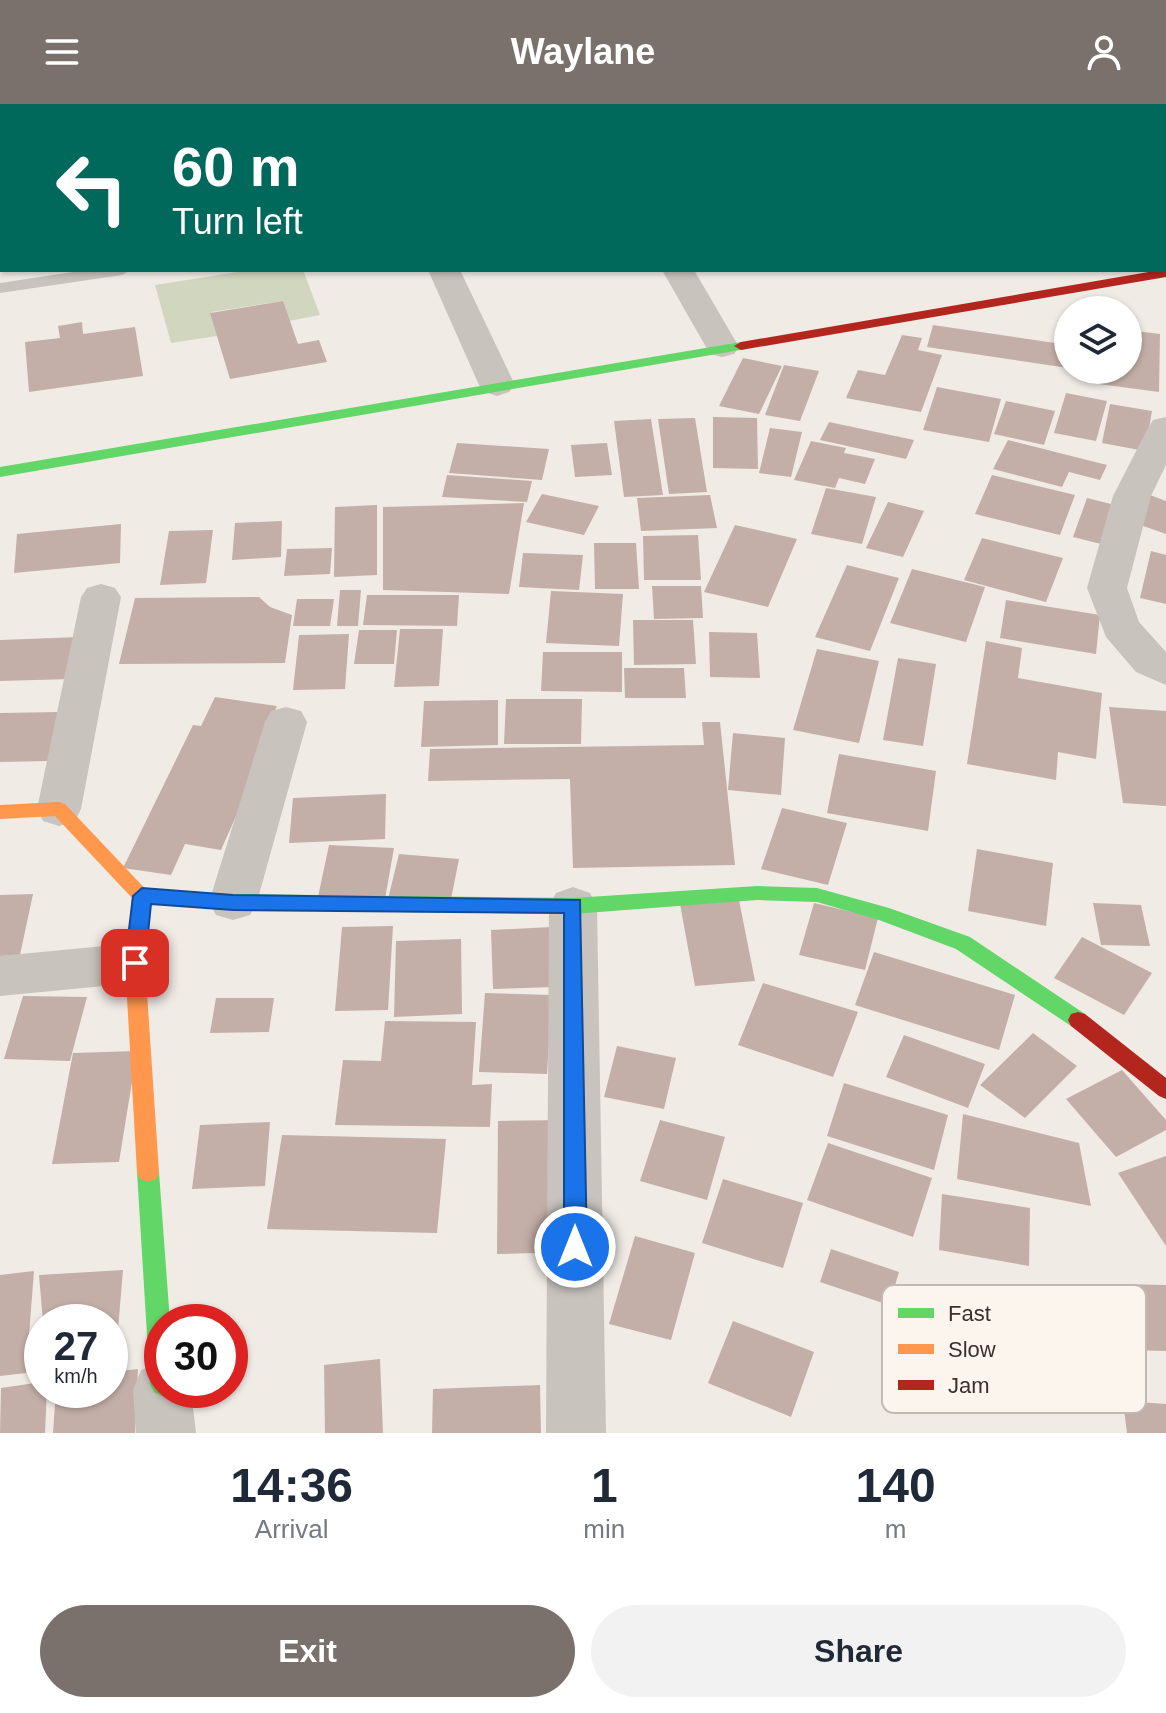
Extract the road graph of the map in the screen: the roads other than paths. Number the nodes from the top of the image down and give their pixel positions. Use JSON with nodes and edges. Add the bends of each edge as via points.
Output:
{"nodes":[{"id":1,"x":108,"y":272,"type":"edge"},
{"id":2,"x":445,"y":272,"type":"edge"},
{"id":3,"x":679,"y":272,"type":"edge"},
{"id":4,"x":1166,"y":273,"type":"edge"},
{"id":5,"x":0,"y":288,"type":"edge"},
{"id":6,"x":722,"y":347,"type":"junction"},
{"id":7,"x":497,"y":385,"type":"junction"},
{"id":8,"x":1166,"y":428,"type":"edge"},
{"id":9,"x":0,"y":472,"type":"edge"},
{"id":10,"x":101,"y":597,"type":"dead end"},
{"id":11,"x":1166,"y":671,"type":"edge"},
{"id":12,"x":286,"y":722,"type":"dead end"},
{"id":13,"x":59,"y":809,"type":"junction"},
{"id":14,"x":0,"y":812,"type":"edge"},
{"id":15,"x":142,"y":896,"type":"junction"},
{"id":16,"x":233,"y":902,"type":"junction"},
{"id":17,"x":573,"y":906,"type":"junction"},
{"id":18,"x":135,"y":963,"type":"junction"},
{"id":19,"x":0,"y":976,"type":"edge"},
{"id":20,"x":1166,"y":1090,"type":"edge"},
{"id":21,"x":157,"y":1304,"type":"edge"},
{"id":22,"x":164,"y":1408,"type":"edge"},
{"id":23,"x":166,"y":1433,"type":"edge"},
{"id":24,"x":576,"y":1433,"type":"edge"}],
"edges":[{"from":1,"to":5,"type":"lane"},
{"from":2,"to":7,"type":"street"},
{"from":3,"to":6,"type":"street"},
{"from":4,"to":6,"type":"street"},
{"from":6,"to":7,"type":"street"},
{"from":7,"to":9,"type":"street"},
{"from":8,"to":11,"type":"street","via":[[1132,496],[1107,588],[1120,627]]},
{"from":10,"to":13,"type":"street"},
{"from":12,"to":16,"type":"street"},
{"from":13,"to":14,"type":"street"},
{"from":13,"to":15,"type":"street"},
{"from":15,"to":16,"type":"street"},
{"from":15,"to":18,"type":"street"},
{"from":16,"to":17,"type":"street"},
{"from":17,"to":20,"type":"street","via":[[757,893],[817,895],[882,913],[963,943],[1086,1025]]},
{"from":17,"to":24,"type":"street"},
{"from":18,"to":19,"type":"street"},
{"from":18,"to":21,"type":"street"},
{"from":22,"to":23,"type":"street"}]}
